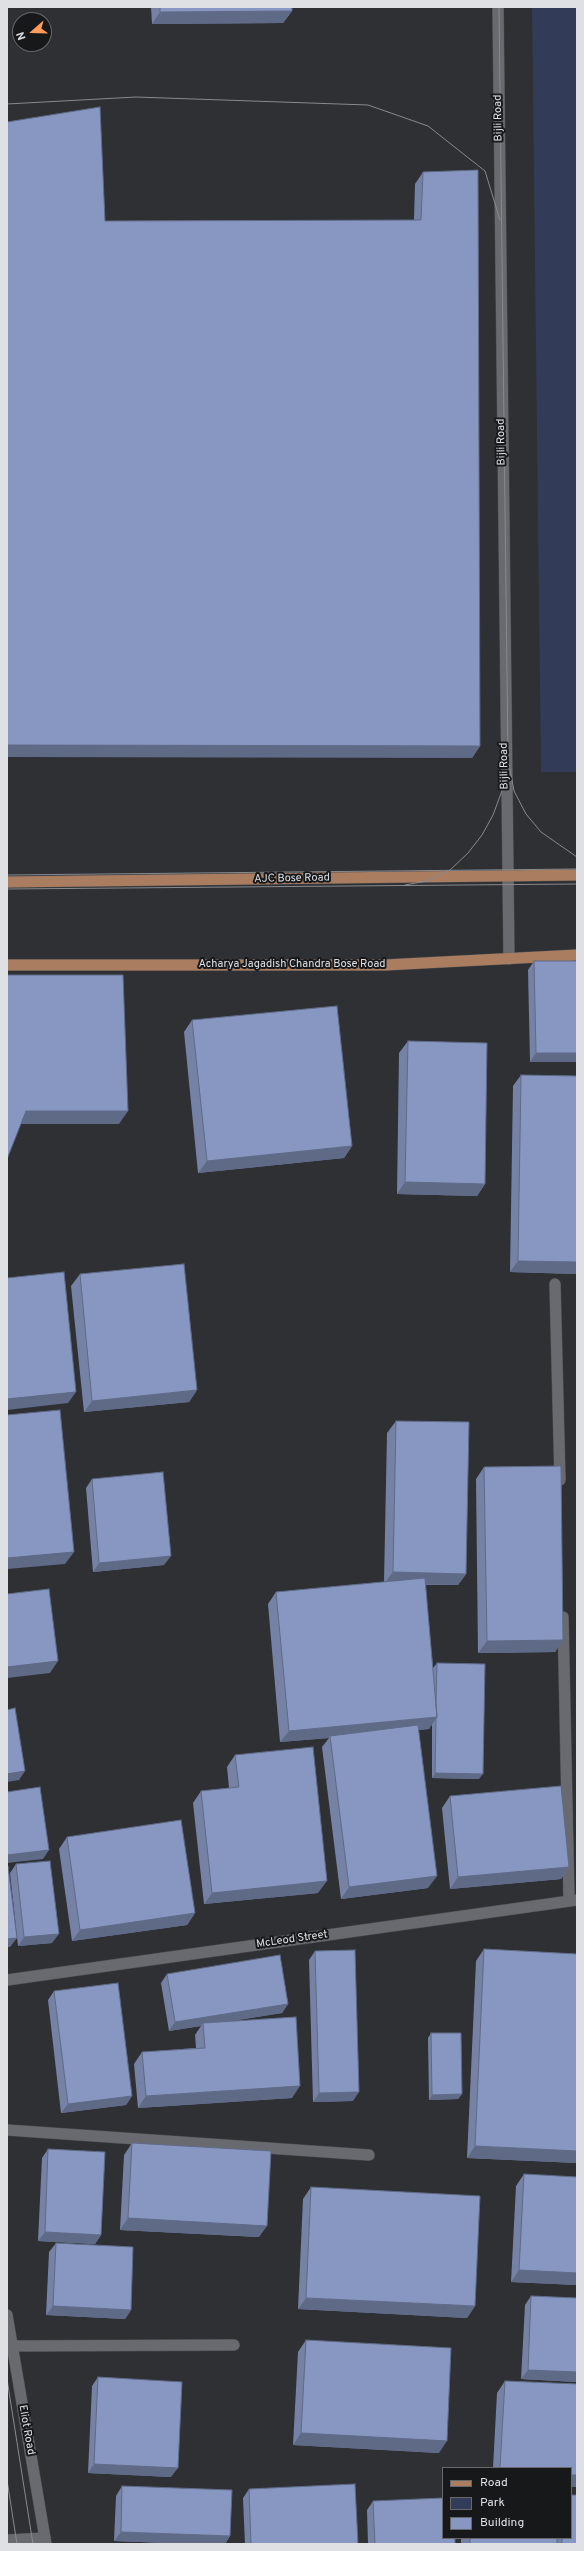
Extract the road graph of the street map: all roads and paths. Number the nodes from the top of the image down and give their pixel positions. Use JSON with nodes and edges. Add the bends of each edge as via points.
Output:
{"nodes":[{"id":1,"x":498,"y":7,"type":"edge"},
{"id":2,"x":506,"y":876,"type":"junction"},
{"id":3,"x":577,"y":876,"type":"edge"},
{"id":4,"x":7,"y":882,"type":"edge"},
{"id":5,"x":577,"y":955,"type":"edge"},
{"id":6,"x":509,"y":959,"type":"junction"},
{"id":7,"x":7,"y":965,"type":"edge"},
{"id":8,"x":555,"y":1284,"type":"edge"},
{"id":9,"x":560,"y":1489,"type":"edge"},
{"id":10,"x":562,"y":1608,"type":"edge"},
{"id":11,"x":573,"y":1900,"type":"edge"},
{"id":12,"x":7,"y":1980,"type":"edge"},
{"id":13,"x":7,"y":2130,"type":"edge"},
{"id":14,"x":369,"y":2155,"type":"dead end"},
{"id":15,"x":7,"y":2315,"type":"edge"},
{"id":16,"x":234,"y":2345,"type":"dead end"},
{"id":17,"x":11,"y":2346,"type":"junction"},
{"id":18,"x":10,"y":2363,"type":"edge"},
{"id":19,"x":7,"y":2540,"type":"edge"},
{"id":20,"x":45,"y":2541,"type":"edge"}],
"edges":[{"from":1,"to":2,"type":"street","name":"Bijli Road"},
{"from":2,"to":3,"type":"main road","name":"AJC Bose Road"},
{"from":2,"to":4,"type":"main road","name":"AJC Bose Road"},
{"from":2,"to":6,"type":"street","name":"Bijli Road"},
{"from":5,"to":6,"type":"main road","name":"Acharya Jagadish Chandra Bose Road"},
{"from":6,"to":7,"type":"main road","name":"Acharya Jagadish Chandra Bose Road","via":[[385,965]]},
{"from":8,"to":9,"type":"street"},
{"from":10,"to":11,"type":"street"},
{"from":11,"to":12,"type":"street","name":"McLeod Street"},
{"from":13,"to":14,"type":"street"},
{"from":15,"to":17,"type":"street","name":"Eliot Road"},
{"from":16,"to":17,"type":"street"},
{"from":17,"to":18,"type":"street","name":"Eliot Road"},
{"from":18,"to":20,"type":"street","name":"Eliot Road"},
{"from":19,"to":20,"type":"street"}]}
